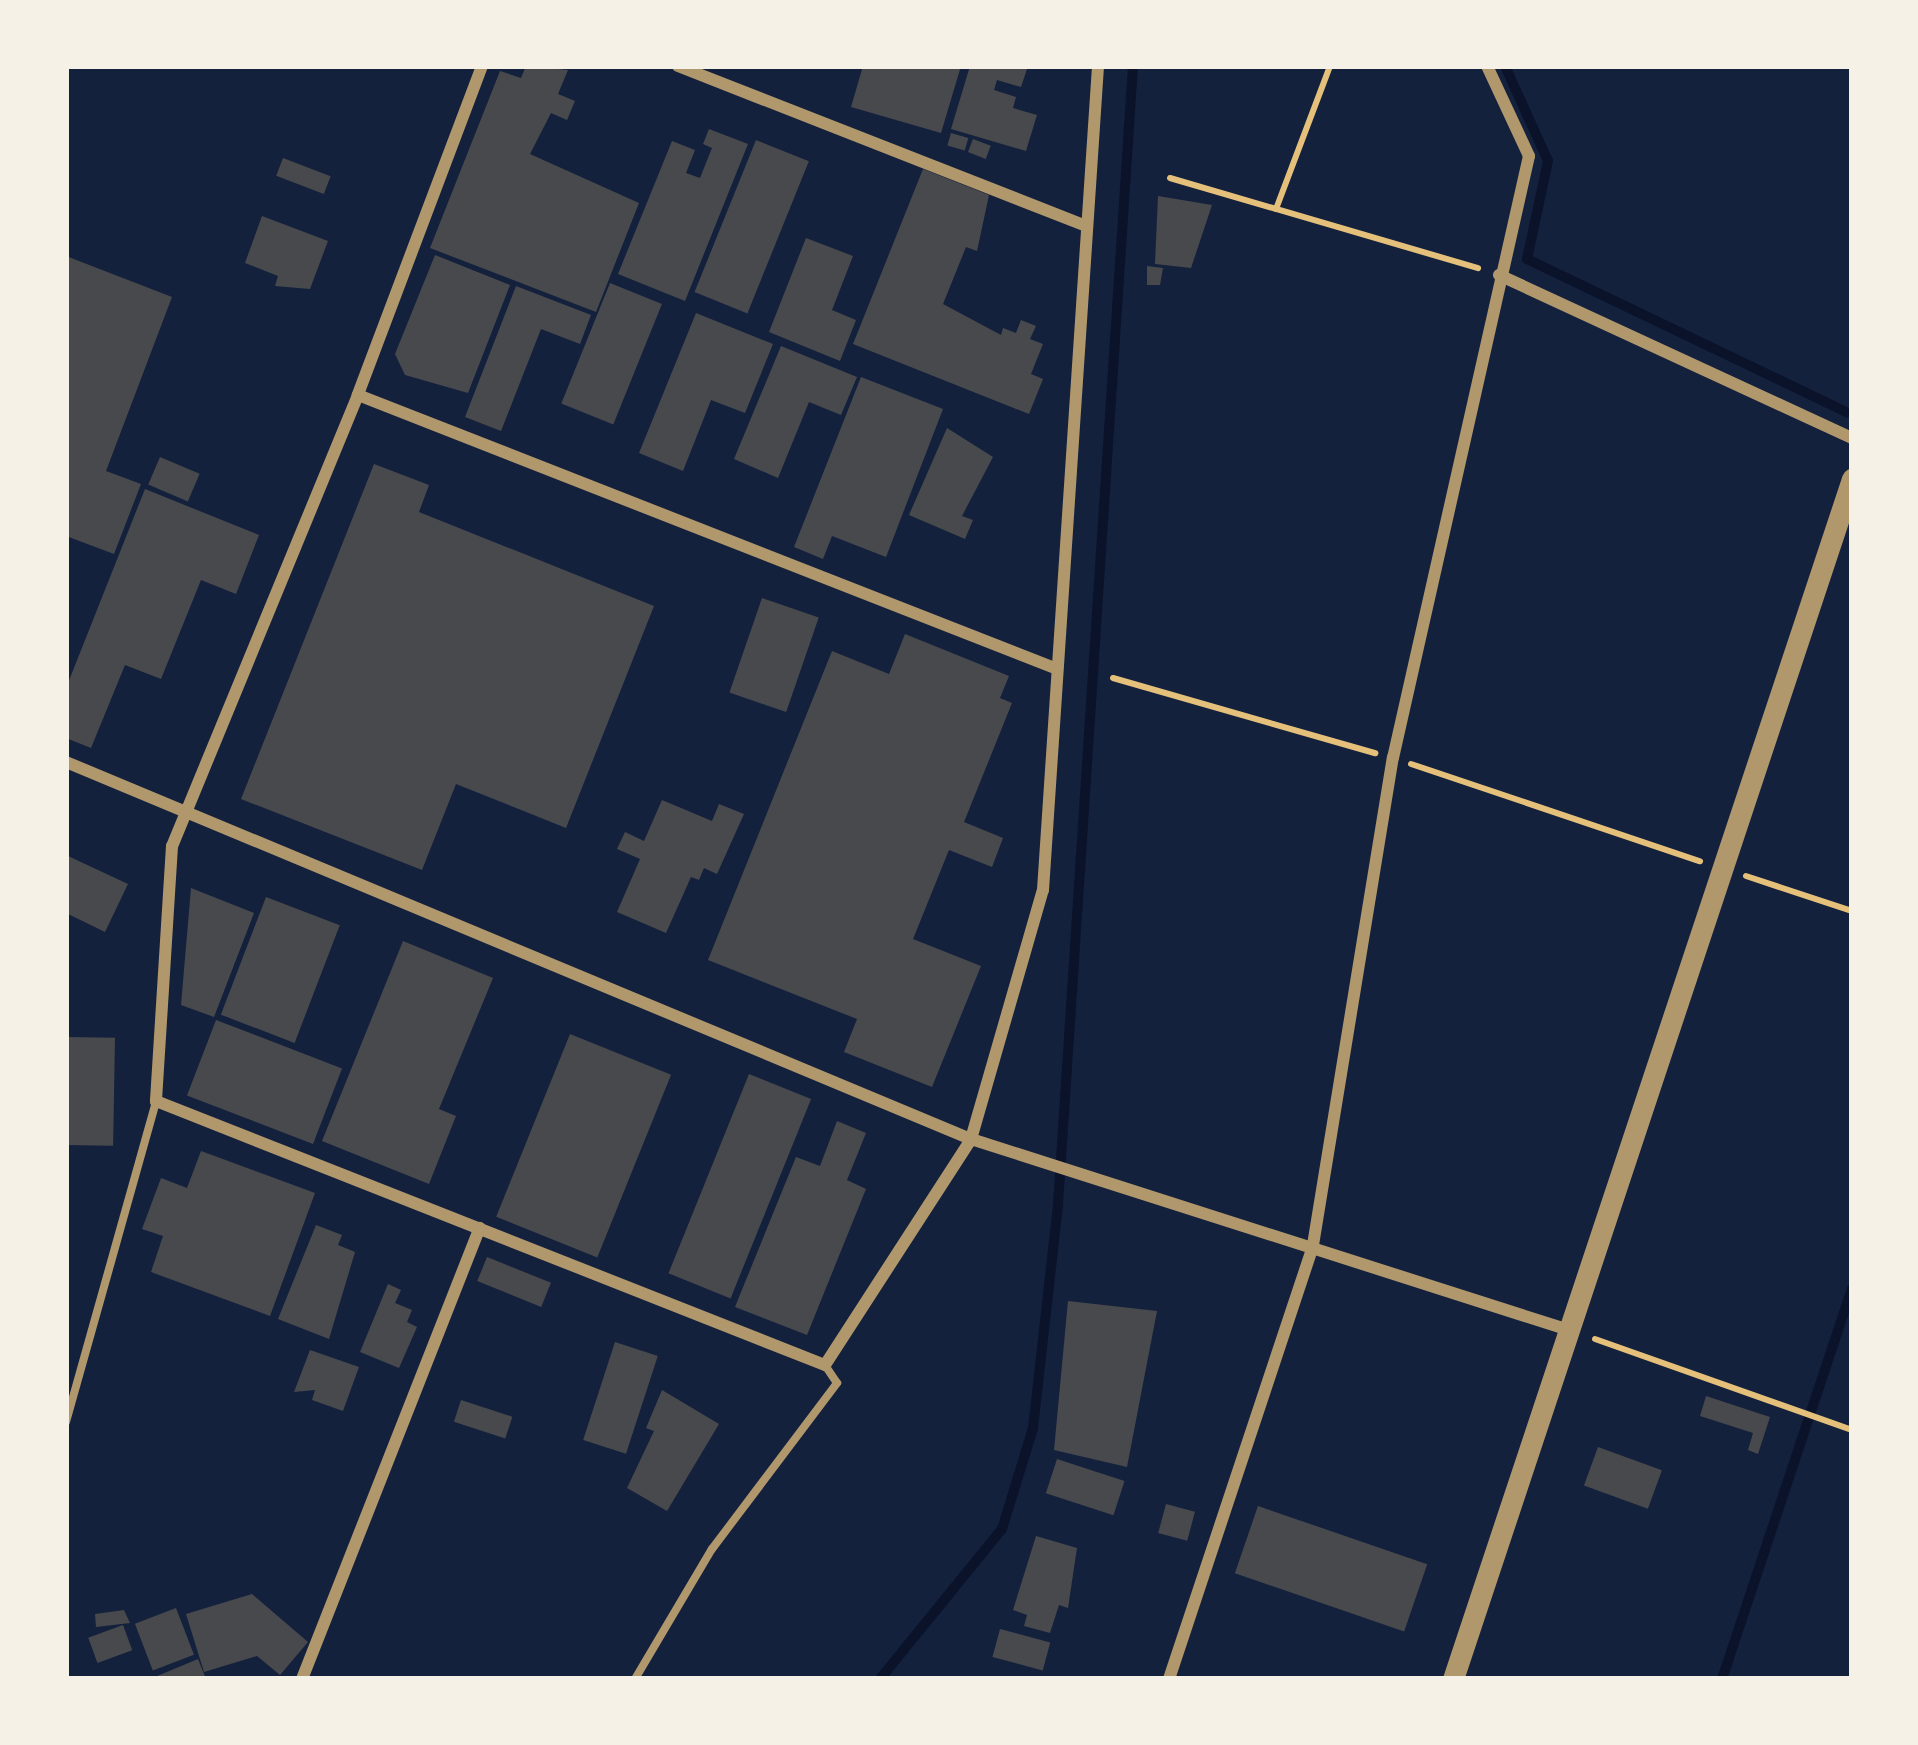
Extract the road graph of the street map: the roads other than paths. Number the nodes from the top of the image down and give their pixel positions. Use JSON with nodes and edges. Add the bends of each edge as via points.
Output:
{"nodes":[{"id":1,"x":482,"y":66,"type":"edge"},
{"id":2,"x":678,"y":66,"type":"edge"},
{"id":3,"x":1099,"y":66,"type":"edge"},
{"id":4,"x":1487,"y":66,"type":"edge"},
{"id":5,"x":1083,"y":225,"type":"junction"},
{"id":6,"x":1499,"y":274,"type":"junction"},
{"id":7,"x":358,"y":395,"type":"junction"},
{"id":8,"x":1852,"y":439,"type":"edge"},
{"id":9,"x":1852,"y":479,"type":"edge"},
{"id":10,"x":1057,"y":669,"type":"junction"},
{"id":11,"x":66,"y":762,"type":"edge"},
{"id":12,"x":187,"y":810,"type":"junction"},
{"id":13,"x":156,"y":1101,"type":"junction"},
{"id":14,"x":971,"y":1139,"type":"junction"},
{"id":15,"x":480,"y":1228,"type":"junction"},
{"id":16,"x":1313,"y":1245,"type":"junction"},
{"id":17,"x":1573,"y":1331,"type":"junction"},
{"id":18,"x":825,"y":1365,"type":"junction"},
{"id":19,"x":66,"y":1422,"type":"edge"},
{"id":20,"x":302,"y":1679,"type":"edge"},
{"id":21,"x":635,"y":1679,"type":"edge"},
{"id":22,"x":1169,"y":1679,"type":"edge"},
{"id":23,"x":1453,"y":1679,"type":"edge"}],
"edges":[{"from":1,"to":7,"type":"street"},
{"from":2,"to":5,"type":"street"},
{"from":3,"to":5,"type":"street"},
{"from":4,"to":6,"type":"street","via":[[1529,156]]},
{"from":5,"to":10,"type":"street"},
{"from":6,"to":8,"type":"street"},
{"from":6,"to":16,"type":"street","via":[[1393,758]]},
{"from":7,"to":10,"type":"street"},
{"from":7,"to":12,"type":"street"},
{"from":9,"to":17,"type":"street"},
{"from":10,"to":14,"type":"street","via":[[1043,890]]},
{"from":11,"to":12,"type":"street"},
{"from":12,"to":13,"type":"street","via":[[172,846]]},
{"from":12,"to":14,"type":"street"},
{"from":13,"to":15,"type":"street"},
{"from":13,"to":19,"type":"lane"},
{"from":14,"to":16,"type":"street"},
{"from":14,"to":18,"type":"street"},
{"from":15,"to":18,"type":"street"},
{"from":15,"to":20,"type":"street"},
{"from":16,"to":17,"type":"street"},
{"from":16,"to":22,"type":"street"},
{"from":17,"to":23,"type":"street"},
{"from":18,"to":21,"type":"lane","via":[[837,1383],[712,1549]]}]}
